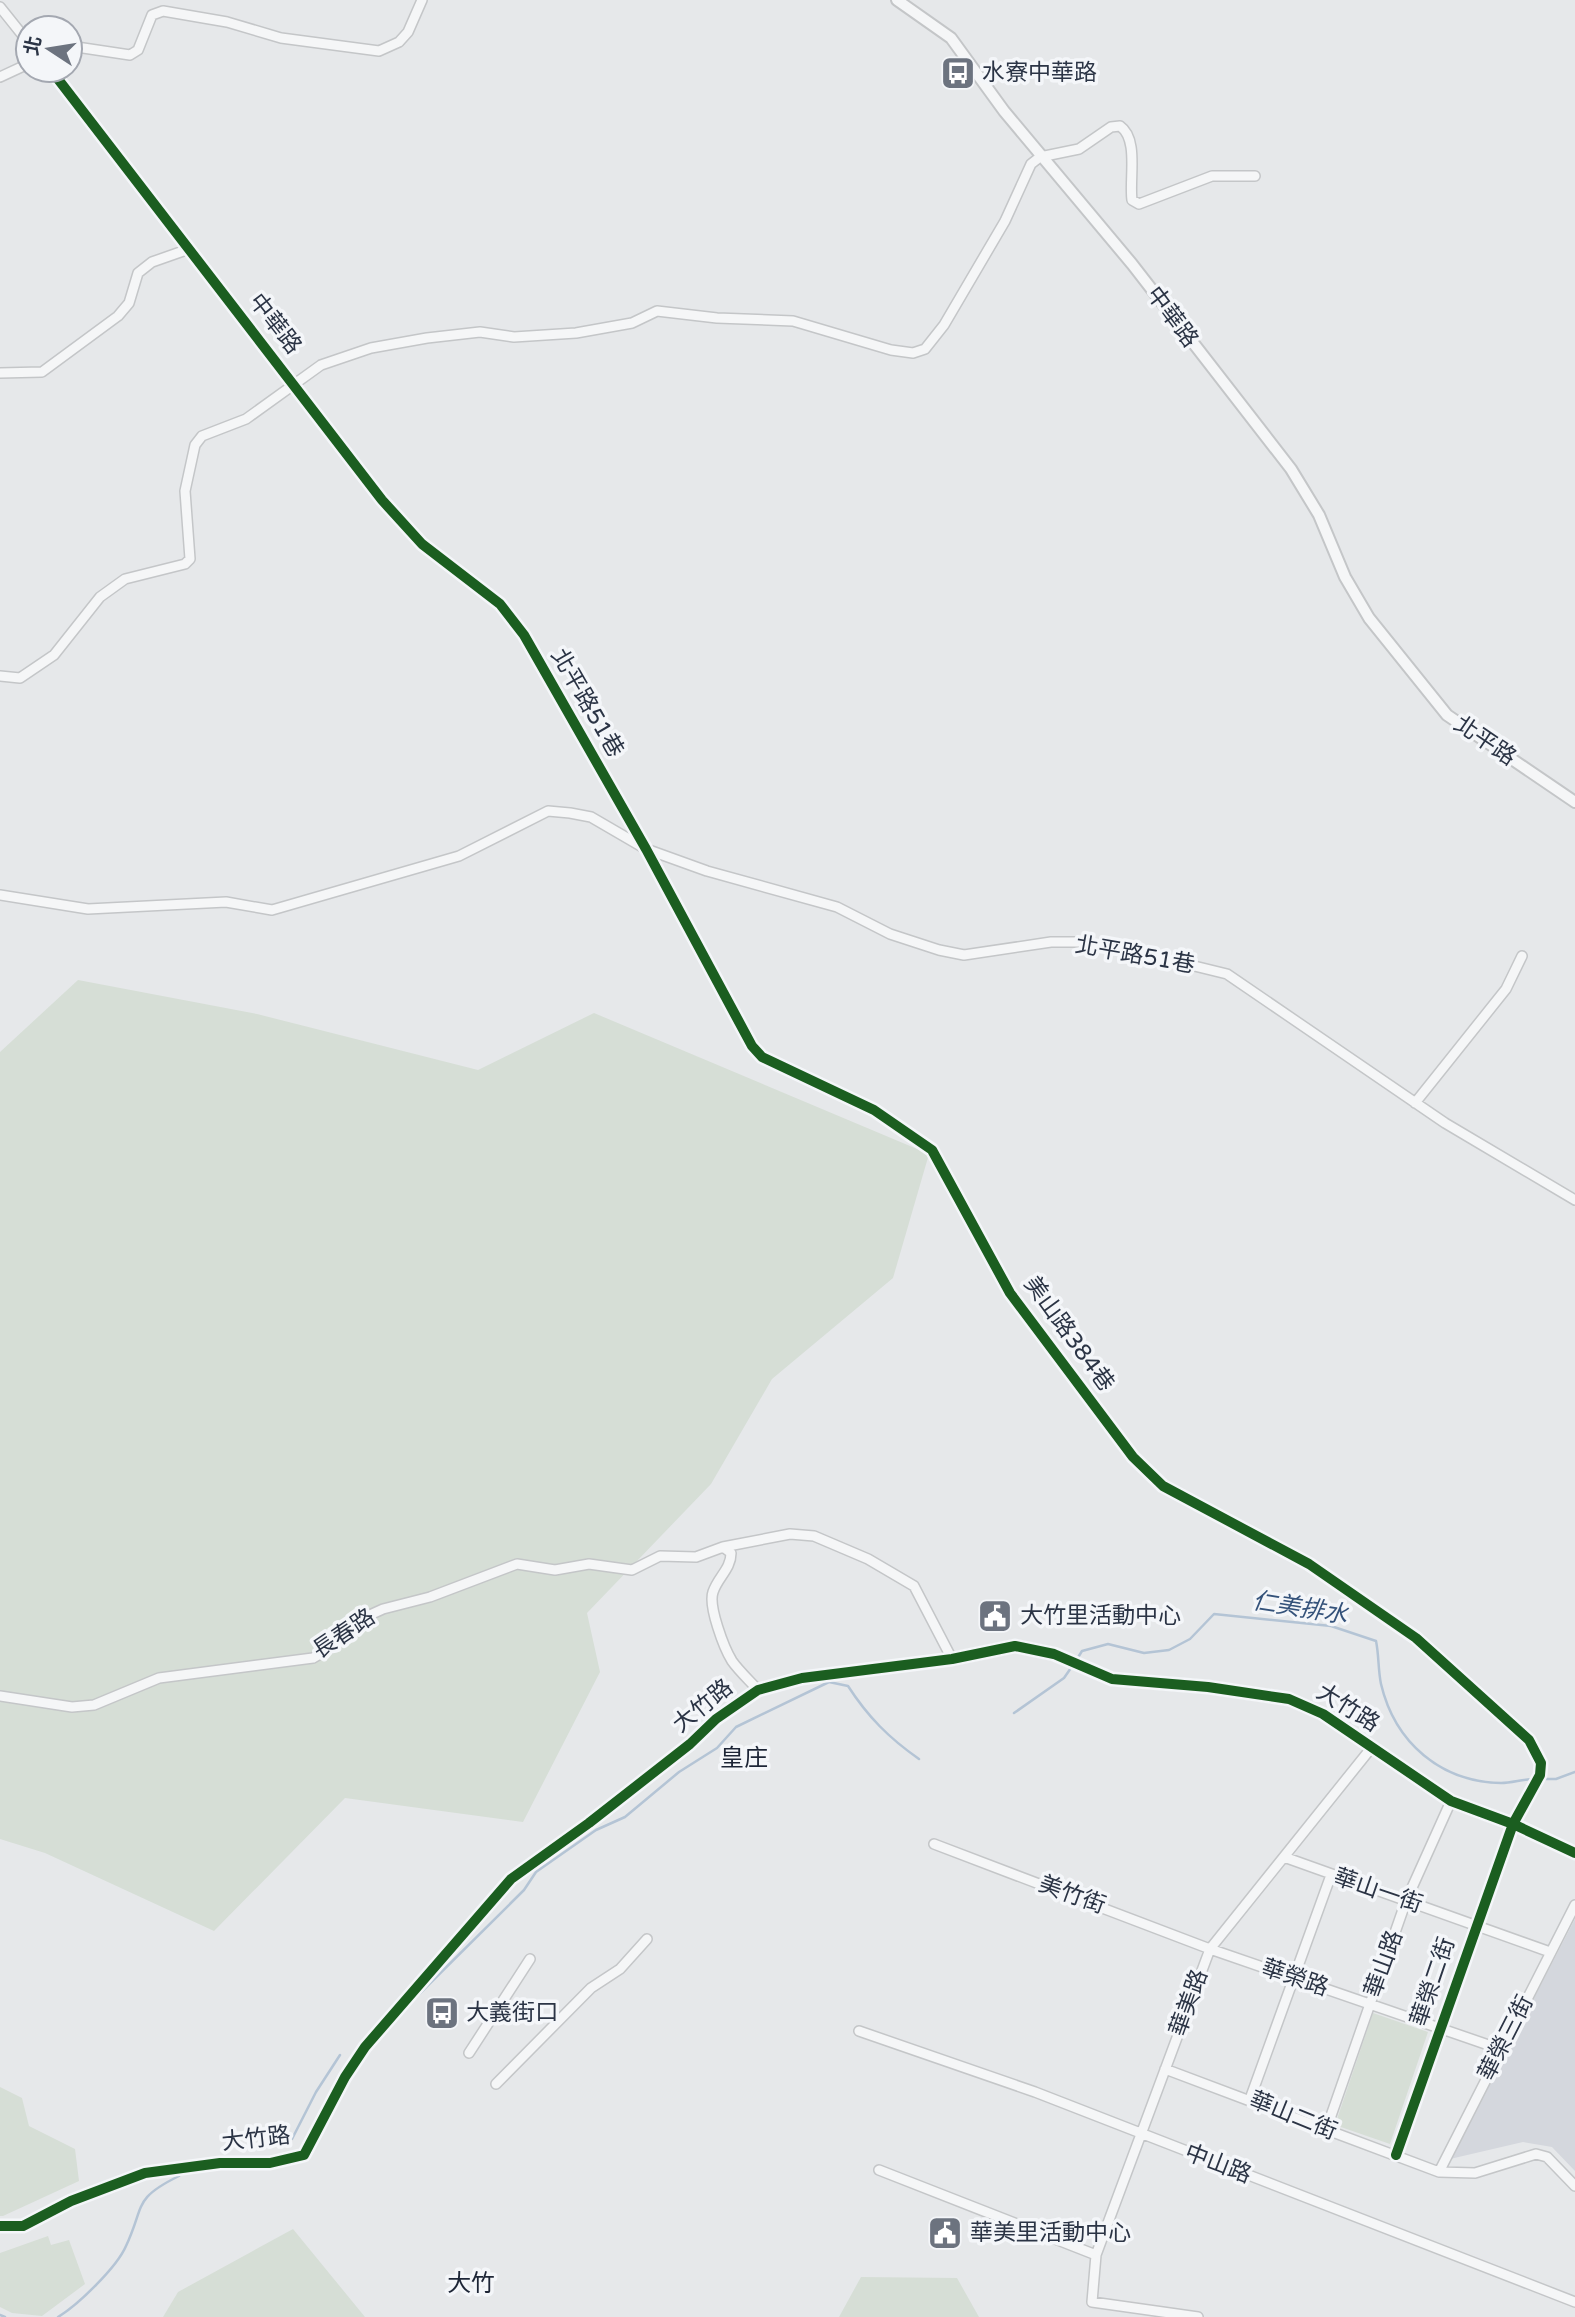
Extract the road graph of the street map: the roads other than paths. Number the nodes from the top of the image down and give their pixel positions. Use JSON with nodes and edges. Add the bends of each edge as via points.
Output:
{"nodes":[{"id":1,"x":422,"y":0,"type":"edge"},
{"id":2,"x":897,"y":0,"type":"edge"},
{"id":3,"x":0,"y":7,"type":"edge"},
{"id":4,"x":14,"y":24,"type":"edge"},
{"id":5,"x":84,"y":49,"type":"edge"},
{"id":6,"x":62,"y":84,"type":"edge"},
{"id":7,"x":1040,"y":157,"type":"junction"},
{"id":8,"x":1255,"y":176,"type":"dead end"},
{"id":9,"x":189,"y":249,"type":"junction"},
{"id":10,"x":0,"y":373,"type":"edge"},
{"id":11,"x":294,"y":383,"type":"junction"},
{"id":12,"x":481,"y":588,"type":"joint"},
{"id":13,"x":1407,"y":666,"type":"joint"},
{"id":14,"x":0,"y":676,"type":"edge"},
{"id":15,"x":1575,"y":802,"type":"edge"},
{"id":16,"x":646,"y":849,"type":"junction"},
{"id":17,"x":0,"y":895,"type":"edge"},
{"id":18,"x":1522,"y":956,"type":"dead end"},
{"id":19,"x":1415,"y":1103,"type":"junction"},
{"id":20,"x":1575,"y":1200,"type":"edge"},
{"id":21,"x":723,"y":1547,"type":"junction"},
{"id":22,"x":952,"y":1659,"type":"junction"},
{"id":23,"x":758,"y":1690,"type":"junction"},
{"id":24,"x":0,"y":1696,"type":"edge"},
{"id":25,"x":1371,"y":1747,"type":"junction"},
{"id":26,"x":1540,"y":1775,"type":"joint"},
{"id":27,"x":1451,"y":1801,"type":"junction"},
{"id":28,"x":1513,"y":1824,"type":"junction"},
{"id":29,"x":934,"y":1843,"type":"dead end"},
{"id":30,"x":1575,"y":1853,"type":"edge"},
{"id":31,"x":1284,"y":1857,"type":"junction"},
{"id":32,"x":1332,"y":1875,"type":"junction"},
{"id":33,"x":1406,"y":1900,"type":"junction"},
{"id":34,"x":1575,"y":1905,"type":"edge"},
{"id":35,"x":1475,"y":1925,"type":"junction"},
{"id":36,"x":647,"y":1939,"type":"dead end"},
{"id":37,"x":1210,"y":1949,"type":"junction"},
{"id":38,"x":1550,"y":1952,"type":"junction"},
{"id":39,"x":530,"y":1959,"type":"dead end"},
{"id":40,"x":1294,"y":1978,"type":"junction"},
{"id":41,"x":1369,"y":2004,"type":"junction"},
{"id":42,"x":1438,"y":2027,"type":"junction"},
{"id":43,"x":859,"y":2031,"type":"dead end"},
{"id":44,"x":1500,"y":2049,"type":"junction"},
{"id":45,"x":468,"y":2053,"type":"dead end"},
{"id":46,"x":1165,"y":2069,"type":"junction"},
{"id":47,"x":496,"y":2084,"type":"dead end"},
{"id":48,"x":1250,"y":2099,"type":"junction"},
{"id":49,"x":1326,"y":2130,"type":"junction"},
{"id":50,"x":1141,"y":2133,"type":"junction"},
{"id":51,"x":1396,"y":2155,"type":"junction"},
{"id":52,"x":880,"y":2169,"type":"dead end"},
{"id":53,"x":1439,"y":2172,"type":"junction"},
{"id":54,"x":1575,"y":2186,"type":"edge"},
{"id":55,"x":0,"y":2225,"type":"edge"},
{"id":56,"x":1096,"y":2255,"type":"junction"},
{"id":57,"x":1575,"y":2302,"type":"edge"},
{"id":58,"x":1198,"y":2317,"type":"edge"}],
"edges":[{"from":1,"to":5,"type":"street","via":[[408,32],[379,51],[281,38],[227,22],[163,11],[152,15],[138,50],[130,55]]},
{"from":2,"to":7,"type":"street","name":"中華路","via":[[951,38]]},
{"from":3,"to":4,"type":"street"},
{"from":6,"to":9,"type":"street","name":"中華路"},
{"from":7,"to":8,"type":"street","via":[[1079,149],[1121,125],[1131,147],[1132,200],[1139,204],[1212,176]]},
{"from":7,"to":11,"type":"street","via":[[1026,170],[978,269],[925,349],[891,350],[793,321],[657,311],[632,323],[576,333],[514,337],[480,332],[371,348],[321,365]]},
{"from":7,"to":13,"type":"street","name":"中華路","via":[[1132,264],[1292,469],[1319,515],[1345,577],[1369,618]]},
{"from":9,"to":10,"type":"street","via":[[152,262],[138,273],[129,303],[118,316],[42,372]]},
{"from":9,"to":11,"type":"street","name":"中華路"},
{"from":11,"to":12,"type":"street","name":"中華路","via":[[382,500],[422,544]]},
{"from":11,"to":14,"type":"street","via":[[246,419],[202,436],[195,445],[185,491],[190,559],[185,564],[125,579],[100,597],[54,655],[20,678]]},
{"from":12,"to":16,"type":"street","name":"北平路51巷","via":[[524,635]]},
{"from":13,"to":15,"type":"street","name":"北平路","via":[[1447,715]]},
{"from":16,"to":17,"type":"street","name":"北平路51巷","via":[[591,817],[548,811],[459,856],[272,910],[226,902],[88,909]]},
{"from":16,"to":19,"type":"street","name":"北平路51巷","via":[[837,907],[890,934],[939,950],[964,955],[1080,942],[1227,974]]},
{"from":16,"to":26,"type":"street","name":"美山路384巷","via":[[752,1046],[762,1057],[874,1110],[932,1150],[1010,1293],[1133,1457],[1163,1486],[1309,1564],[1416,1637],[1529,1740],[1541,1763]]},
{"from":18,"to":19,"type":"street","via":[[1506,989]]},
{"from":19,"to":20,"type":"street","name":"北平路51巷"},
{"from":21,"to":22,"type":"street","name":"長春路","via":[[790,1534],[814,1536],[868,1559],[914,1586]]},
{"from":21,"to":23,"type":"street","via":[[731,1553],[731,1563],[711,1596],[713,1613],[732,1661]]},
{"from":21,"to":24,"type":"street","name":"長春路","via":[[696,1557],[660,1556],[632,1570],[589,1564],[555,1570],[517,1564],[361,1619],[313,1658],[159,1678],[93,1704],[72,1707]]},
{"from":22,"to":23,"type":"street","name":"大竹路","via":[[802,1678]]},
{"from":22,"to":25,"type":"street","name":"大竹路","via":[[1015,1646],[1112,1679],[1289,1699],[1315,1709]]},
{"from":23,"to":55,"type":"street","name":"大竹路","via":[[511,1879],[365,2047],[304,2155],[270,2163],[220,2163],[145,2173],[71,2201],[23,2226]]},
{"from":25,"to":27,"type":"street","name":"大竹路"},
{"from":25,"to":31,"type":"street","name":"華美路"},
{"from":26,"to":28,"type":"street","name":"華榮二街"},
{"from":27,"to":28,"type":"street","name":"大竹路"},
{"from":27,"to":33,"type":"street","name":"華山路"},
{"from":28,"to":30,"type":"street","name":"大竹路"},
{"from":28,"to":35,"type":"street","name":"華榮二街"},
{"from":29,"to":37,"type":"street","name":"美竹街"},
{"from":31,"to":32,"type":"street","name":"華山一街"},
{"from":31,"to":37,"type":"street","name":"華美路"},
{"from":32,"to":33,"type":"street","name":"華山一街"},
{"from":32,"to":40,"type":"street"},
{"from":33,"to":35,"type":"street","name":"華山一街"},
{"from":33,"to":41,"type":"street","name":"華山路"},
{"from":34,"to":38,"type":"street","name":"華榮三街"},
{"from":35,"to":38,"type":"street","name":"華山一街"},
{"from":35,"to":42,"type":"street","name":"華榮二街"},
{"from":36,"to":47,"type":"street"},
{"from":37,"to":40,"type":"street","name":"華榮路"},
{"from":37,"to":46,"type":"street","name":"華美路"},
{"from":38,"to":44,"type":"street","name":"華榮三街"},
{"from":39,"to":45,"type":"street"},
{"from":40,"to":41,"type":"street","name":"華榮路"},
{"from":40,"to":48,"type":"street"},
{"from":41,"to":42,"type":"street","name":"華榮路"},
{"from":41,"to":49,"type":"street","name":"華山路"},
{"from":42,"to":44,"type":"street","name":"華榮路"},
{"from":42,"to":51,"type":"street","name":"華榮二街"},
{"from":43,"to":50,"type":"street","name":"中山路"},
{"from":44,"to":53,"type":"street","name":"華榮三街"},
{"from":46,"to":48,"type":"street","name":"華山二街"},
{"from":46,"to":50,"type":"street","name":"華美路"},
{"from":48,"to":49,"type":"street","name":"華山二街"},
{"from":49,"to":51,"type":"street","name":"華山二街"},
{"from":50,"to":56,"type":"street","name":"華美路"},
{"from":50,"to":57,"type":"street","name":"中山路"},
{"from":51,"to":53,"type":"street","name":"華山二街"},
{"from":52,"to":56,"type":"street"},
{"from":53,"to":54,"type":"street","name":"華山二街","via":[[1475,2173],[1536,2154],[1547,2157]]},
{"from":56,"to":58,"type":"street","name":"華美路","via":[[1092,2302]]}]}
